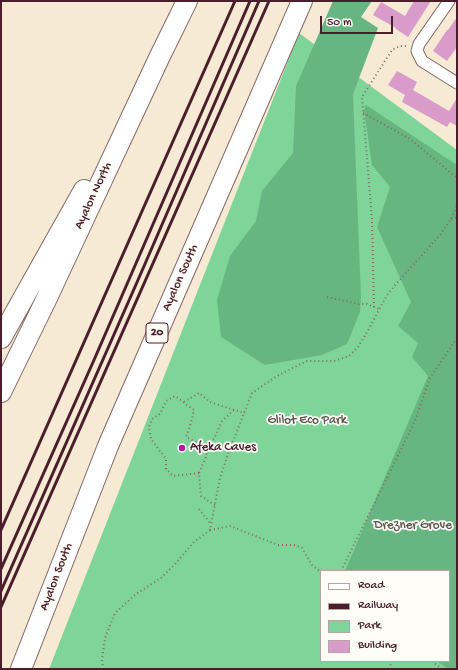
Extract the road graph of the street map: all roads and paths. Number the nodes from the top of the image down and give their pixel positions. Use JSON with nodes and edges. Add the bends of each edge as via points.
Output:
{"nodes":[{"id":1,"x":187,"y":1,"type":"edge"},
{"id":2,"x":302,"y":1,"type":"edge"},
{"id":3,"x":449,"y":1,"type":"edge"},
{"id":4,"x":417,"y":51,"type":"junction"},
{"id":5,"x":159,"y":58,"type":"junction"},
{"id":6,"x":457,"y":83,"type":"edge"},
{"id":7,"x":363,"y":113,"type":"junction"},
{"id":8,"x":457,"y":178,"type":"edge"},
{"id":9,"x":457,"y":205,"type":"edge"},
{"id":10,"x":457,"y":217,"type":"edge"},
{"id":11,"x":451,"y":219,"type":"junction"},
{"id":12,"x":327,"y":297,"type":"dead end"},
{"id":13,"x":374,"y":307,"type":"junction"},
{"id":14,"x":379,"y":309,"type":"junction"},
{"id":15,"x":1,"y":338,"type":"edge"},
{"id":16,"x":457,"y":338,"type":"edge"},
{"id":17,"x":1,"y":392,"type":"edge"},
{"id":18,"x":184,"y":402,"type":"junction"},
{"id":19,"x":234,"y":410,"type":"junction"},
{"id":20,"x":245,"y":413,"type":"junction"},
{"id":21,"x":204,"y":446,"type":"junction"},
{"id":22,"x":199,"y":473,"type":"junction"},
{"id":23,"x":215,"y":505,"type":"junction"},
{"id":24,"x":199,"y":509,"type":"dead end"},
{"id":25,"x":210,"y":523,"type":"junction"},
{"id":26,"x":210,"y":530,"type":"junction"},
{"id":27,"x":341,"y":570,"type":"edge"},
{"id":28,"x":320,"y":571,"type":"edge"},
{"id":29,"x":433,"y":662,"type":"edge"},
{"id":30,"x":21,"y":669,"type":"edge"},
{"id":31,"x":103,"y":669,"type":"edge"},
{"id":32,"x":442,"y":669,"type":"edge"}],
"edges":[{"from":1,"to":5,"type":"highway","name":"Ayalon North"},
{"from":2,"to":30,"type":"highway","name":"Ayalon South","number":"20","via":[[108,446]]},
{"from":3,"to":4,"type":"street","via":[[419,44]]},
{"from":4,"to":6,"type":"street","via":[[422,61]]},
{"from":4,"to":7,"type":"path","via":[[409,46],[400,46],[392,50],[362,97]]},
{"from":5,"to":15,"type":"highway"},
{"from":5,"to":17,"type":"highway","name":"Ayalon North"},
{"from":7,"to":8,"type":"path","via":[[410,139]]},
{"from":7,"to":13,"type":"path","via":[[372,220]]},
{"from":9,"to":11,"type":"path"},
{"from":10,"to":11,"type":"path"},
{"from":11,"to":14,"type":"path","via":[[387,295]]},
{"from":12,"to":13,"type":"path"},
{"from":13,"to":14,"type":"path"},
{"from":14,"to":20,"type":"path","via":[[358,347],[349,356],[334,361],[307,361],[277,376],[252,394]]},
{"from":16,"to":27,"type":"path","via":[[430,378],[415,421]]},
{"from":18,"to":19,"type":"path","via":[[198,393],[210,402]]},
{"from":18,"to":21,"type":"path","via":[[194,410],[186,437]]},
{"from":18,"to":22,"type":"path","via":[[175,396],[166,400],[160,414],[152,418],[149,427],[151,439],[166,459],[166,468],[173,476]]},
{"from":19,"to":20,"type":"path"},
{"from":19,"to":21,"type":"path","via":[[222,421],[214,439]]},
{"from":20,"to":23,"type":"path","via":[[220,478]]},
{"from":21,"to":22,"type":"path","via":[[207,455]]},
{"from":22,"to":23,"type":"path","via":[[201,496]]},
{"from":23,"to":25,"type":"path"},
{"from":24,"to":25,"type":"path"},
{"from":25,"to":26,"type":"path"},
{"from":26,"to":28,"type":"path","via":[[230,526],[278,545],[298,546]]},
{"from":26,"to":31,"type":"path","via":[[194,542],[160,578],[136,594],[115,614],[105,638]]},
{"from":29,"to":32,"type":"path"}]}
